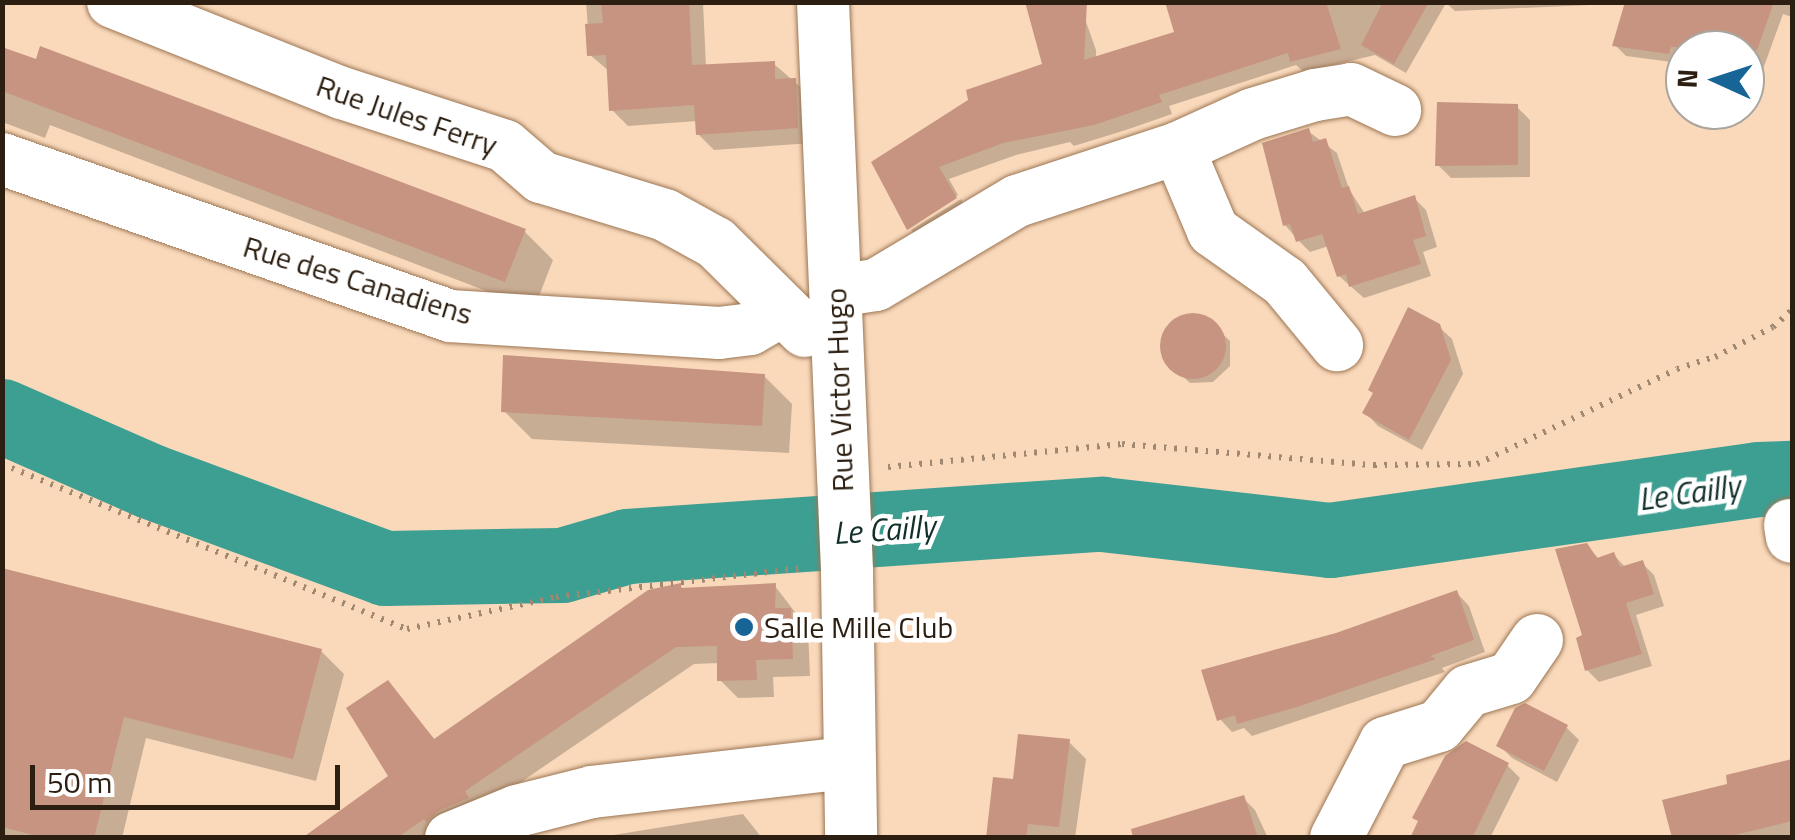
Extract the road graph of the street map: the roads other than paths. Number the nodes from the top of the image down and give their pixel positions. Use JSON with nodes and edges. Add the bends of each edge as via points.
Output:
{"nodes":[{"id":1,"x":114,"y":2,"type":"edge"},
{"id":2,"x":823,"y":2,"type":"edge"},
{"id":3,"x":1395,"y":110,"type":"dead end"},
{"id":4,"x":1178,"y":148,"type":"junction"},
{"id":5,"x":2,"y":159,"type":"edge"},
{"id":6,"x":781,"y":310,"type":"junction"},
{"id":7,"x":836,"y":314,"type":"junction"},
{"id":8,"x":1337,"y":345,"type":"dead end"},
{"id":9,"x":1537,"y":640,"type":"dead end"},
{"id":10,"x":848,"y":763,"type":"junction"},
{"id":11,"x":451,"y":838,"type":"edge"},
{"id":12,"x":852,"y":838,"type":"edge"},
{"id":13,"x":1336,"y":838,"type":"edge"}],
"edges":[{"from":1,"to":6,"type":"street","name":"Rue Jules Ferry","via":[[342,94],[505,146],[541,177],[665,215],[716,243]]},
{"from":2,"to":7,"type":"street","name":"Rue Victor Hugo"},
{"from":3,"to":4,"type":"street","via":[[1351,89],[1253,114]]},
{"from":4,"to":7,"type":"street","via":[[1017,201]]},
{"from":4,"to":8,"type":"street","via":[[1213,231],[1285,282]]},
{"from":5,"to":6,"type":"street","name":"Rue des Canadiens","via":[[450,316],[719,333],[750,329]]},
{"from":6,"to":7,"type":"street","name":"Rue Jules Ferry","via":[[815,336]]},
{"from":7,"to":10,"type":"street","name":"Rue Victor Hugo","via":[[861,475],[847,572]]},
{"from":9,"to":13,"type":"street","via":[[1511,678],[1468,691],[1439,726],[1385,742]]},
{"from":10,"to":11,"type":"street","via":[[592,792],[517,811]]},
{"from":10,"to":12,"type":"street","name":"Rue Victor Hugo"}]}
